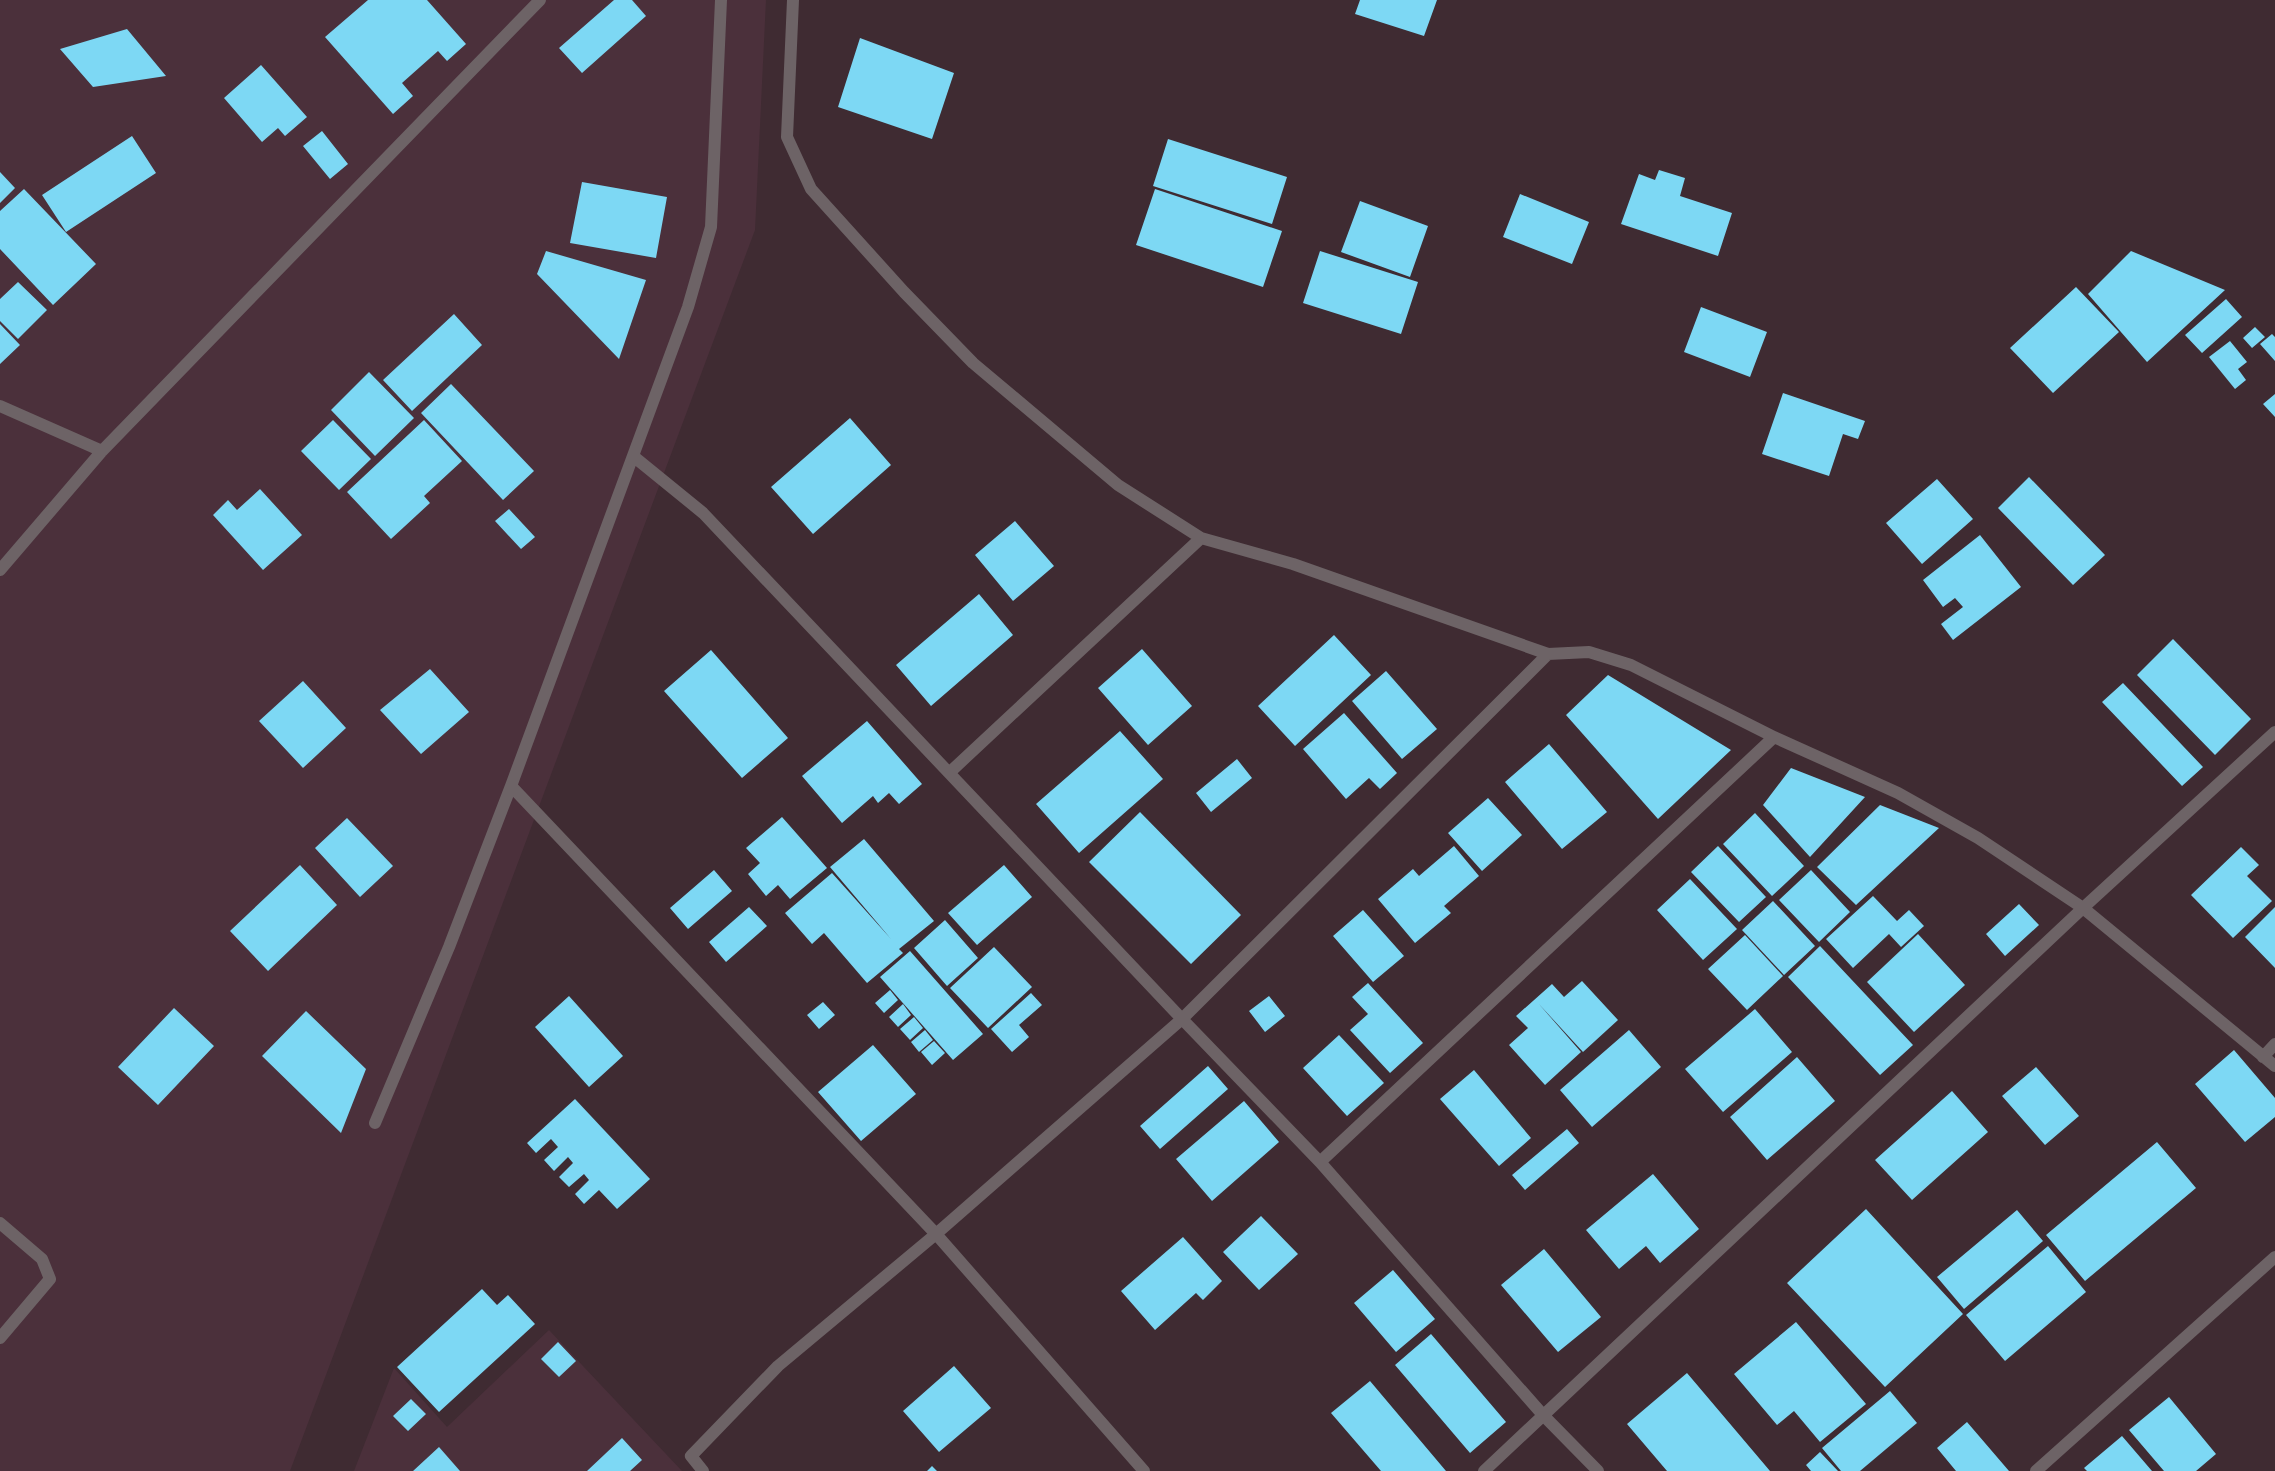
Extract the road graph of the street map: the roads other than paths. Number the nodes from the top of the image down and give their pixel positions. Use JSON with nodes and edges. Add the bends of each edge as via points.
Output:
{"nodes":[{"id":1,"x":540,"y":0,"type":"edge"},
{"id":2,"x":721,"y":0,"type":"edge"},
{"id":3,"x":793,"y":0,"type":"edge"},
{"id":4,"x":0,"y":406,"type":"edge"},
{"id":5,"x":102,"y":451,"type":"junction"},
{"id":6,"x":633,"y":456,"type":"junction"},
{"id":7,"x":1201,"y":538,"type":"junction"},
{"id":8,"x":0,"y":570,"type":"edge"},
{"id":9,"x":1548,"y":654,"type":"junction"},
{"id":10,"x":2275,"y":732,"type":"edge"},
{"id":11,"x":1774,"y":737,"type":"junction"},
{"id":12,"x":949,"y":773,"type":"junction"},
{"id":13,"x":511,"y":786,"type":"junction"},
{"id":14,"x":2083,"y":908,"type":"junction"},
{"id":15,"x":1182,"y":1019,"type":"junction"},
{"id":16,"x":2275,"y":1044,"type":"edge"},
{"id":17,"x":2263,"y":1057,"type":"junction"},
{"id":18,"x":2275,"y":1066,"type":"edge"},
{"id":19,"x":375,"y":1123,"type":"dead end"},
{"id":20,"x":1320,"y":1162,"type":"junction"},
{"id":21,"x":0,"y":1223,"type":"edge"},
{"id":22,"x":936,"y":1234,"type":"junction"},
{"id":23,"x":2275,"y":1257,"type":"edge"},
{"id":24,"x":0,"y":1338,"type":"edge"},
{"id":25,"x":1543,"y":1415,"type":"junction"},
{"id":26,"x":704,"y":1471,"type":"edge"},
{"id":27,"x":1144,"y":1471,"type":"edge"},
{"id":28,"x":1484,"y":1471,"type":"edge"},
{"id":29,"x":1598,"y":1471,"type":"edge"},
{"id":30,"x":2036,"y":1471,"type":"edge"}],
"edges":[{"from":1,"to":5,"type":"street"},
{"from":2,"to":6,"type":"street","via":[[711,227],[688,307]]},
{"from":3,"to":7,"type":"street","via":[[787,137],[811,189],[973,363],[1118,485]]},
{"from":4,"to":5,"type":"street"},
{"from":5,"to":8,"type":"street"},
{"from":6,"to":12,"type":"street","via":[[704,512]]},
{"from":6,"to":13,"type":"street"},
{"from":7,"to":9,"type":"street","via":[[1293,564]]},
{"from":7,"to":12,"type":"street"},
{"from":9,"to":11,"type":"street","via":[[1589,652],[1631,666]]},
{"from":9,"to":15,"type":"street"},
{"from":10,"to":14,"type":"street"},
{"from":11,"to":14,"type":"street","via":[[1914,802],[1978,838]]},
{"from":11,"to":20,"type":"street"},
{"from":12,"to":15,"type":"street"},
{"from":13,"to":19,"type":"street","via":[[449,947]]},
{"from":13,"to":22,"type":"street"},
{"from":14,"to":17,"type":"street"},
{"from":14,"to":25,"type":"street"},
{"from":15,"to":20,"type":"street"},
{"from":15,"to":22,"type":"street"},
{"from":16,"to":17,"type":"street"},
{"from":17,"to":18,"type":"street"},
{"from":20,"to":25,"type":"street"},
{"from":21,"to":24,"type":"street","via":[[42,1259],[50,1279]]},
{"from":22,"to":26,"type":"street","via":[[778,1366],[691,1456]]},
{"from":22,"to":27,"type":"street"},
{"from":23,"to":30,"type":"street"},
{"from":25,"to":28,"type":"street"},
{"from":25,"to":29,"type":"street"}]}
